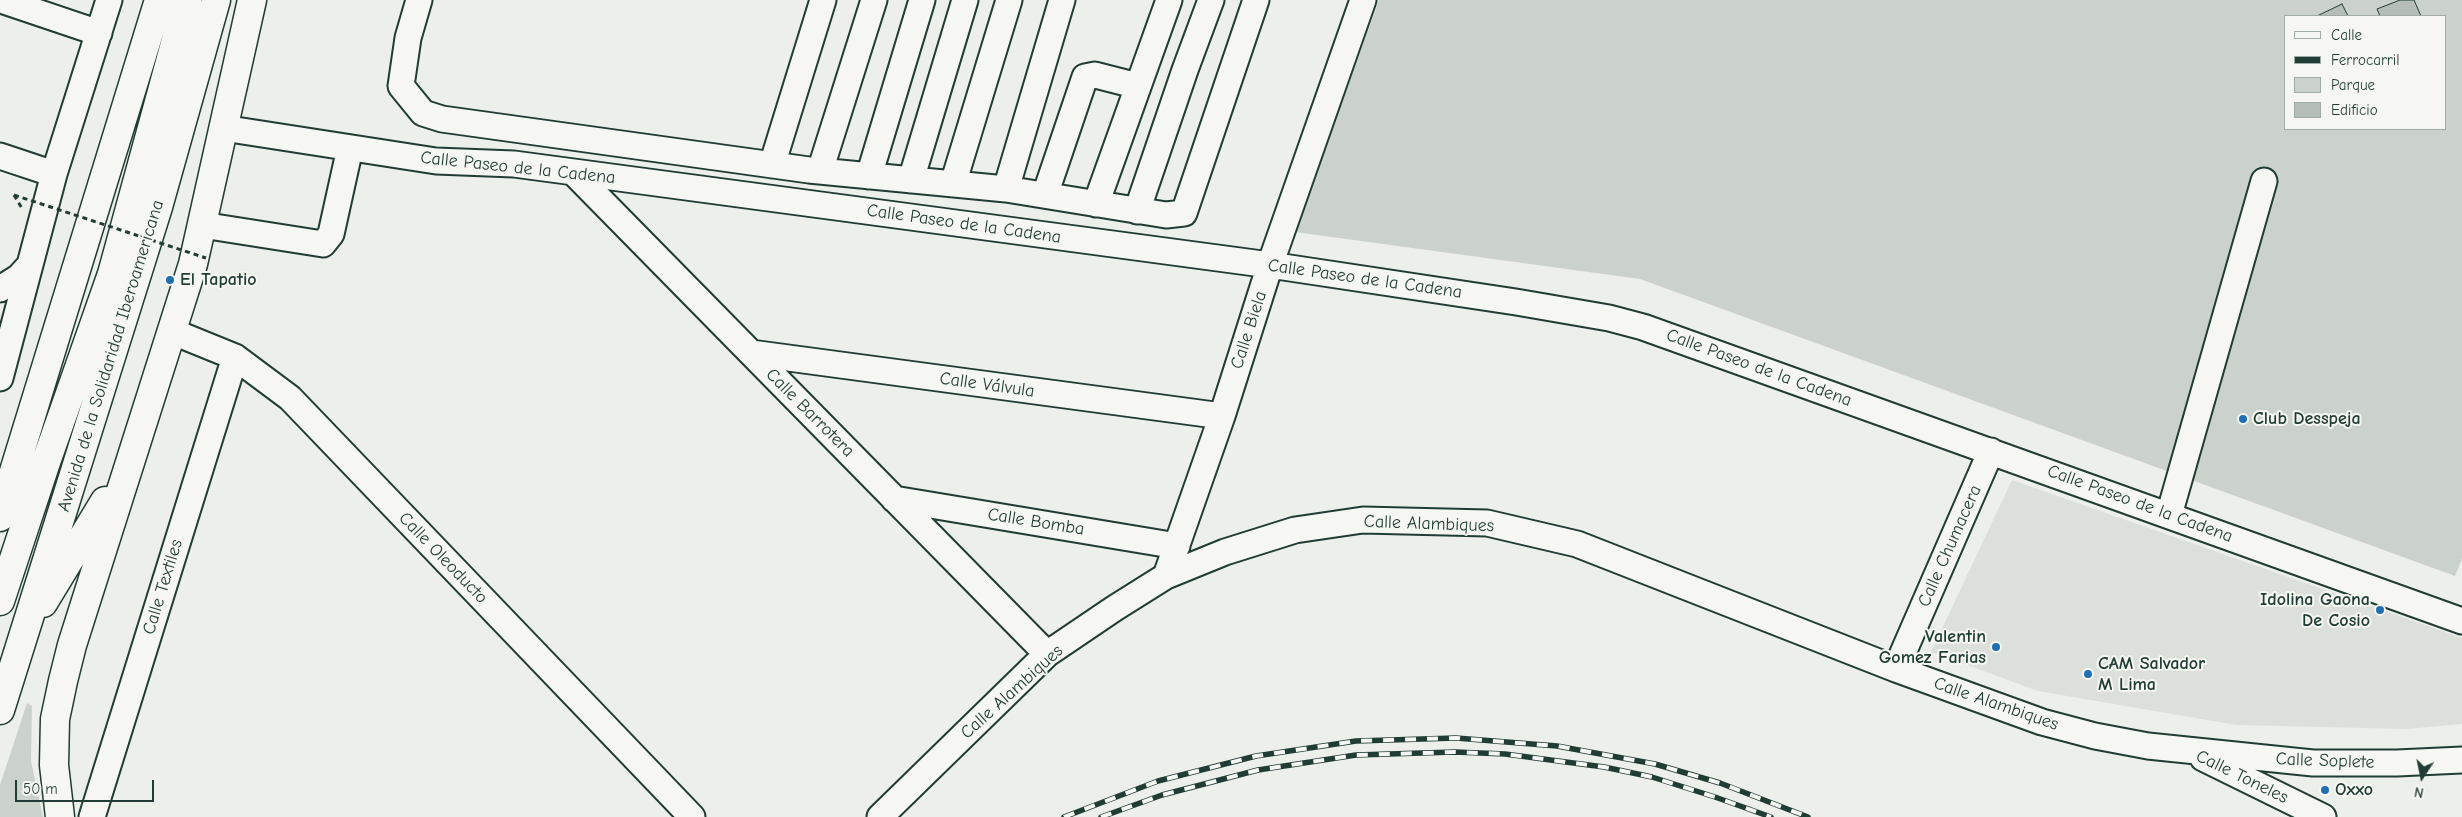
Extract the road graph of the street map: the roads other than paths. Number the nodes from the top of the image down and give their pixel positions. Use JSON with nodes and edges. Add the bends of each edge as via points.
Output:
{"nodes":[{"id":1,"x":1,"y":0,"type":"edge"},
{"id":2,"x":109,"y":0,"type":"edge"},
{"id":3,"x":159,"y":0,"type":"edge"},
{"id":4,"x":187,"y":0,"type":"edge"},
{"id":5,"x":216,"y":0,"type":"edge"},
{"id":6,"x":252,"y":0,"type":"edge"},
{"id":7,"x":419,"y":0,"type":"edge"},
{"id":8,"x":823,"y":0,"type":"edge"},
{"id":9,"x":874,"y":0,"type":"edge"},
{"id":10,"x":922,"y":0,"type":"edge"},
{"id":11,"x":965,"y":0,"type":"edge"},
{"id":12,"x":1009,"y":0,"type":"edge"},
{"id":13,"x":1062,"y":0,"type":"edge"},
{"id":14,"x":1169,"y":0,"type":"edge"},
{"id":15,"x":1211,"y":0,"type":"edge"},
{"id":16,"x":1256,"y":0,"type":"edge"},
{"id":17,"x":1363,"y":0,"type":"edge"},
{"id":18,"x":99,"y":33,"type":"junction"},
{"id":19,"x":1138,"y":86,"type":"junction"},
{"id":20,"x":223,"y":128,"type":"junction"},
{"id":21,"x":350,"y":148,"type":"junction"},
{"id":22,"x":0,"y":156,"type":"edge"},
{"id":23,"x":772,"y":165,"type":"junction"},
{"id":24,"x":820,"y":171,"type":"junction"},
{"id":25,"x":573,"y":172,"type":"junction"},
{"id":26,"x":54,"y":174,"type":"junction"},
{"id":27,"x":869,"y":176,"type":"junction"},
{"id":28,"x":911,"y":180,"type":"junction"},
{"id":29,"x":2264,"y":181,"type":"dead end"},
{"id":30,"x":954,"y":184,"type":"junction"},
{"id":31,"x":1006,"y":189,"type":"junction"},
{"id":32,"x":1045,"y":195,"type":"junction"},
{"id":33,"x":1096,"y":204,"type":"junction"},
{"id":34,"x":1137,"y":210,"type":"junction"},
{"id":35,"x":202,"y":224,"type":"junction"},
{"id":36,"x":1270,"y":265,"type":"junction"},
{"id":37,"x":29,"y":266,"type":"junction"},
{"id":38,"x":0,"y":289,"type":"edge"},
{"id":39,"x":171,"y":331,"type":"junction"},
{"id":40,"x":751,"y":353,"type":"junction"},
{"id":41,"x":235,"y":357,"type":"junction"},
{"id":42,"x":0,"y":378,"type":"edge"},
{"id":43,"x":1222,"y":416,"type":"junction"},
{"id":44,"x":139,"y":432,"type":"junction"},
{"id":45,"x":1991,"y":451,"type":"junction"},
{"id":46,"x":17,"y":462,"type":"junction"},
{"id":47,"x":0,"y":486,"type":"edge"},
{"id":48,"x":894,"y":499,"type":"junction"},
{"id":49,"x":2169,"y":515,"type":"junction"},
{"id":50,"x":0,"y":517,"type":"edge"},
{"id":51,"x":1177,"y":546,"type":"junction"},
{"id":52,"x":1166,"y":576,"type":"junction"},
{"id":53,"x":0,"y":601,"type":"edge"},
{"id":54,"x":2462,"y":621,"type":"edge"},
{"id":55,"x":25,"y":630,"type":"junction"},
{"id":56,"x":1047,"y":654,"type":"junction"},
{"id":57,"x":1896,"y":670,"type":"junction"},
{"id":58,"x":0,"y":710,"type":"edge"},
{"id":59,"x":2188,"y":751,"type":"junction"},
{"id":60,"x":2462,"y":760,"type":"edge"},
{"id":61,"x":60,"y":817,"type":"edge"},
{"id":62,"x":92,"y":817,"type":"edge"},
{"id":63,"x":692,"y":817,"type":"edge"},
{"id":64,"x":880,"y":817,"type":"edge"},
{"id":65,"x":2323,"y":817,"type":"edge"}],
"edges":[{"from":1,"to":18,"type":"street"},
{"from":2,"to":18,"type":"street"},
{"from":3,"to":46,"type":"highway"},
{"from":4,"to":53,"type":"highway","via":[[112,274]]},
{"from":5,"to":55,"type":"highway","name":"Avenida de la Solidaridad Iberoamericana","via":[[158,207]]},
{"from":6,"to":20,"type":"highway"},
{"from":7,"to":23,"type":"street","via":[[408,38],[401,86],[423,113]]},
{"from":8,"to":23,"type":"street"},
{"from":9,"to":24,"type":"street"},
{"from":10,"to":27,"type":"street"},
{"from":11,"to":28,"type":"street"},
{"from":12,"to":30,"type":"street"},
{"from":13,"to":31,"type":"street"},
{"from":14,"to":19,"type":"street"},
{"from":15,"to":34,"type":"street"},
{"from":16,"to":34,"type":"street","via":[[1184,213],[1166,215]]},
{"from":17,"to":36,"type":"street","name":"Calle Biela"},
{"from":18,"to":26,"type":"street"},
{"from":19,"to":32,"type":"street","via":[[1095,75],[1085,77]]},
{"from":19,"to":33,"type":"street"},
{"from":20,"to":21,"type":"street","name":"Calle Paseo de la Cadena"},
{"from":20,"to":35,"type":"highway"},
{"from":21,"to":25,"type":"street","name":"Calle Paseo de la Cadena","via":[[436,162],[514,164]]},
{"from":21,"to":35,"type":"street","via":[[331,234],[324,244]]},
{"from":22,"to":26,"type":"street"},
{"from":23,"to":24,"type":"street"},
{"from":24,"to":27,"type":"street"},
{"from":25,"to":36,"type":"street","name":"Calle Paseo de la Cadena"},
{"from":25,"to":40,"type":"street","name":"Calle Barrotera"},
{"from":26,"to":37,"type":"street"},
{"from":27,"to":28,"type":"street"},
{"from":28,"to":30,"type":"street"},
{"from":29,"to":49,"type":"street"},
{"from":30,"to":31,"type":"street"},
{"from":31,"to":32,"type":"street"},
{"from":32,"to":33,"type":"street"},
{"from":33,"to":34,"type":"street"},
{"from":35,"to":39,"type":"highway"},
{"from":36,"to":43,"type":"street","name":"Calle Biela"},
{"from":36,"to":45,"type":"street","name":"Calle Paseo de la Cadena","via":[[1609,318],[1643,327]]},
{"from":37,"to":38,"type":"street"},
{"from":37,"to":42,"type":"street"},
{"from":39,"to":41,"type":"street","name":"Calle Oleoducto"},
{"from":39,"to":44,"type":"highway"},
{"from":40,"to":43,"type":"street","name":"Calle Válvula"},
{"from":40,"to":48,"type":"street","name":"Calle Barrotera"},
{"from":41,"to":62,"type":"street","name":"Calle Textiles"},
{"from":41,"to":63,"type":"street","name":"Calle Oleoducto","via":[[290,398]]},
{"from":43,"to":51,"type":"street","name":"Calle Biela"},
{"from":44,"to":55,"type":"highway","via":[[84,539]]},
{"from":44,"to":61,"type":"highway","via":[[72,645],[55,719],[54,765]]},
{"from":45,"to":49,"type":"street","name":"Calle Paseo de la Cadena"},
{"from":45,"to":57,"type":"street","name":"Calle Chumacera"},
{"from":46,"to":47,"type":"highway"},
{"from":46,"to":50,"type":"highway"},
{"from":48,"to":51,"type":"street","name":"Calle Bomba"},
{"from":48,"to":56,"type":"street","name":"Calle Barrotera"},
{"from":49,"to":54,"type":"street","name":"Calle Paseo de la Cadena"},
{"from":51,"to":52,"type":"street","name":"Calle Biela"},
{"from":52,"to":56,"type":"street","name":"Calle Alambiques"},
{"from":52,"to":57,"type":"street","name":"Calle Alambiques","via":[[1224,552],[1294,530],[1363,520],[1487,523],[1577,544]]},
{"from":55,"to":58,"type":"highway","name":"Avenida de la Solidaridad Iberoamericana"},
{"from":56,"to":64,"type":"street","name":"Calle Alambiques"},
{"from":57,"to":59,"type":"street","name":"Calle Alambiques","via":[[2042,722],[2094,736]]},
{"from":59,"to":60,"type":"street","name":"Calle Soplete","via":[[2313,763],[2398,764]]},
{"from":59,"to":65,"type":"street","name":"Calle Toneles"}]}
